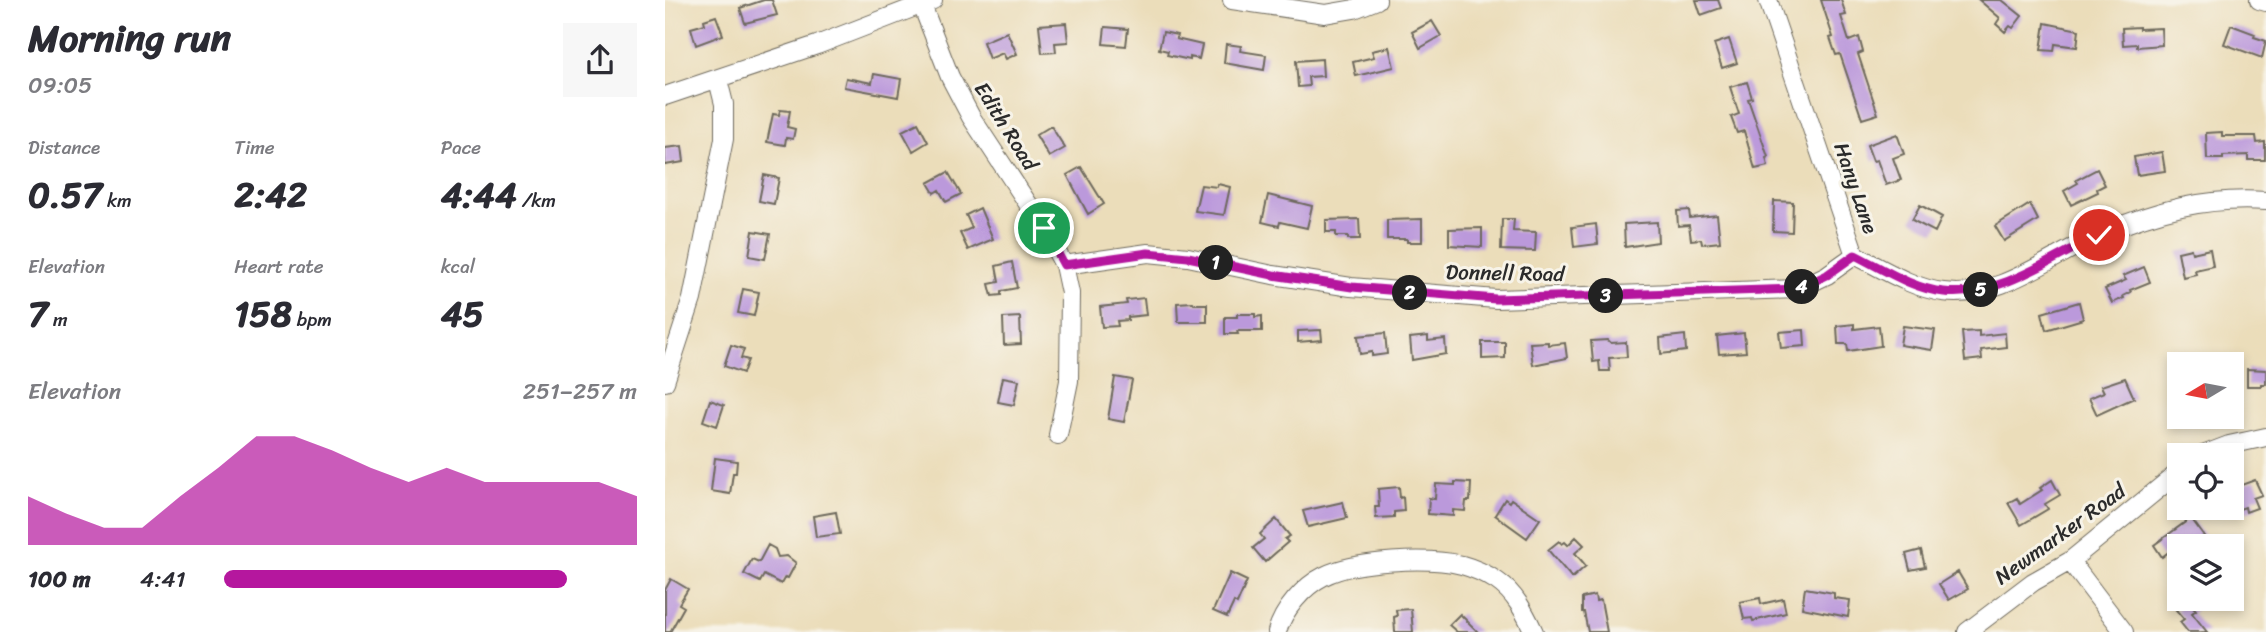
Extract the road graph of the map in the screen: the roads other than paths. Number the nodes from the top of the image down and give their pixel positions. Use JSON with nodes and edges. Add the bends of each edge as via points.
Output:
{"nodes":[{"id":1,"x":1232,"y":0,"type":"edge"},
{"id":2,"x":1377,"y":0,"type":"edge"},
{"id":3,"x":1769,"y":0,"type":"edge"},
{"id":4,"x":2259,"y":0,"type":"edge"},
{"id":5,"x":924,"y":1,"type":"edge"},
{"id":6,"x":2266,"y":2,"type":"edge"},
{"id":7,"x":718,"y":80,"type":"junction"},
{"id":8,"x":665,"y":96,"type":"edge"},
{"id":9,"x":2266,"y":201,"type":"edge"},
{"id":10,"x":1855,"y":255,"type":"junction"},
{"id":11,"x":1064,"y":265,"type":"junction"},
{"id":12,"x":665,"y":382,"type":"edge"},
{"id":13,"x":1058,"y":435,"type":"dead end"},
{"id":14,"x":2266,"y":437,"type":"edge"},
{"id":15,"x":2238,"y":443,"type":"edge"},
{"id":16,"x":2167,"y":482,"type":"edge"},
{"id":17,"x":2070,"y":561,"type":"junction"},
{"id":18,"x":1277,"y":632,"type":"edge"},
{"id":19,"x":1534,"y":632,"type":"edge"},
{"id":20,"x":1967,"y":632,"type":"edge"},
{"id":21,"x":2124,"y":632,"type":"edge"}],
"edges":[{"from":1,"to":2,"type":"street","via":[[1325,13]]},
{"from":3,"to":10,"type":"street","name":"Hany Lane"},
{"from":4,"to":6,"type":"street"},
{"from":5,"to":7,"type":"street"},
{"from":5,"to":11,"type":"street","name":"Edith Road","via":[[950,77],[971,117]]},
{"from":7,"to":8,"type":"street"},
{"from":7,"to":12,"type":"street","via":[[724,104],[724,139],[692,299]]},
{"from":9,"to":10,"type":"street","name":"Hany Lane","via":[[2199,202],[2154,212],[1997,286],[1972,291],[1944,292],[1911,283]]},
{"from":10,"to":11,"type":"street","name":"Donnell Road","via":[[1798,289],[1496,299],[1352,287],[1148,253]]},
{"from":11,"to":13,"type":"street","name":"Edith Road","via":[[1070,293],[1069,368]]},
{"from":14,"to":15,"type":"street"},
{"from":16,"to":17,"type":"street","name":"Newmarker Road"},
{"from":17,"to":20,"type":"street","name":"Newmarker Road","via":[[2033,582]]},
{"from":17,"to":21,"type":"street"},
{"from":18,"to":19,"type":"street","via":[[1280,620],[1300,595],[1323,576],[1357,565],[1429,561],[1464,565],[1497,581],[1521,604]]}]}
